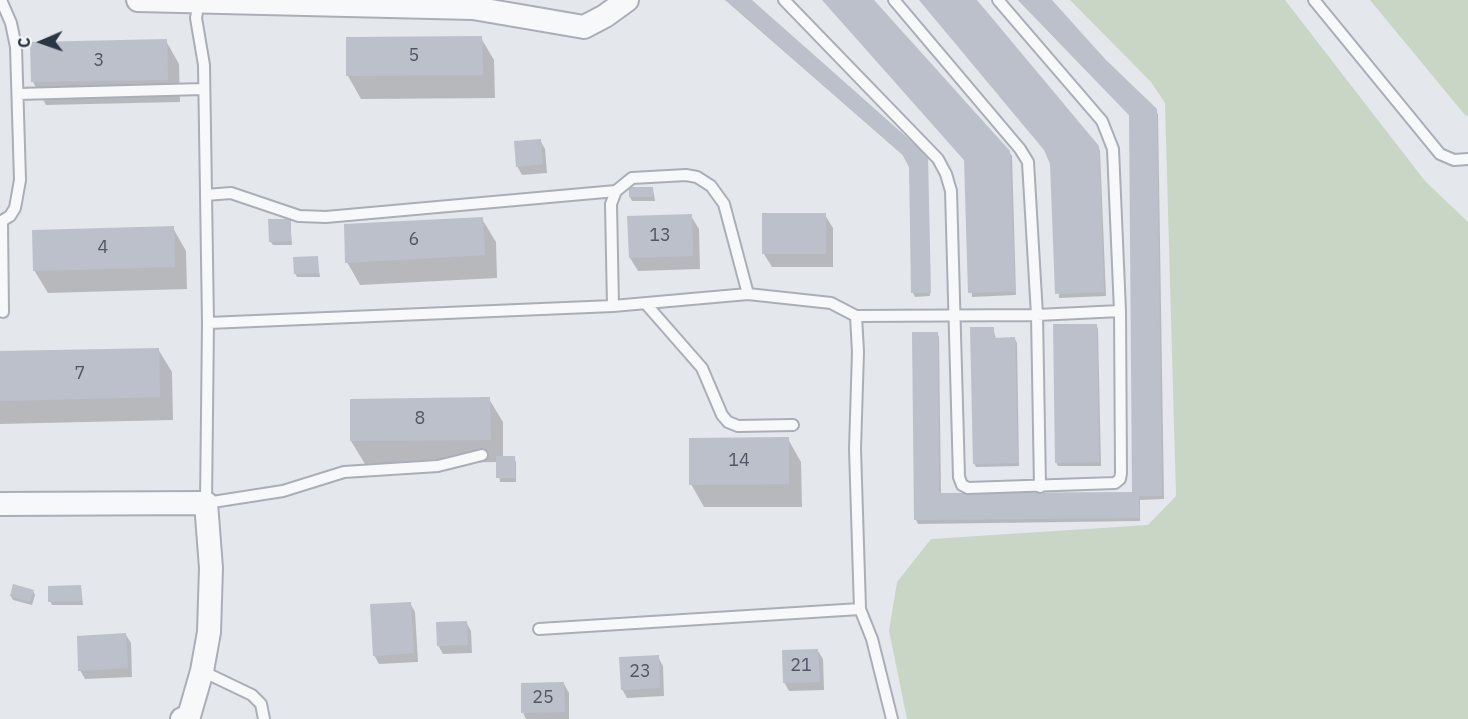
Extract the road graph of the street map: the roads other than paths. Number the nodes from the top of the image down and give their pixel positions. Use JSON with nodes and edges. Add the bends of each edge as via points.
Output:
{"nodes":[{"id":1,"x":1,"y":0,"type":"edge"},
{"id":2,"x":138,"y":0,"type":"edge"},
{"id":3,"x":627,"y":0,"type":"edge"},
{"id":4,"x":784,"y":0,"type":"edge"},
{"id":5,"x":894,"y":0,"type":"edge"},
{"id":6,"x":998,"y":0,"type":"edge"},
{"id":7,"x":1314,"y":0,"type":"edge"},
{"id":8,"x":200,"y":2,"type":"edge"},
{"id":9,"x":473,"y":4,"type":"edge"},
{"id":10,"x":203,"y":88,"type":"junction"},
{"id":11,"x":18,"y":94,"type":"junction"},
{"id":12,"x":1468,"y":159,"type":"edge"},
{"id":13,"x":616,"y":191,"type":"junction"},
{"id":14,"x":206,"y":195,"type":"junction"},
{"id":15,"x":1,"y":222,"type":"edge"},
{"id":16,"x":748,"y":294,"type":"junction"},
{"id":17,"x":646,"y":304,"type":"junction"},
{"id":18,"x":613,"y":306,"type":"junction"},
{"id":19,"x":1120,"y":311,"type":"junction"},
{"id":20,"x":3,"y":312,"type":"dead end"},
{"id":21,"x":1037,"y":315,"type":"junction"},
{"id":22,"x":856,"y":316,"type":"junction"},
{"id":23,"x":955,"y":316,"type":"junction"},
{"id":24,"x":208,"y":323,"type":"junction"},
{"id":25,"x":793,"y":425,"type":"dead end"},
{"id":26,"x":482,"y":455,"type":"dead end"},
{"id":27,"x":1040,"y":487,"type":"junction"},
{"id":28,"x":206,"y":503,"type":"junction"},
{"id":29,"x":0,"y":504,"type":"edge"},
{"id":30,"x":860,"y":609,"type":"junction"},
{"id":31,"x":539,"y":629,"type":"dead end"},
{"id":32,"x":202,"y":670,"type":"junction"},
{"id":33,"x":186,"y":718,"type":"edge"},
{"id":34,"x":264,"y":719,"type":"edge"},
{"id":35,"x":892,"y":719,"type":"edge"}],
"edges":[{"from":1,"to":11,"type":"lane","via":[[13,31]]},
{"from":2,"to":8,"type":"street"},
{"from":3,"to":9,"type":"street","via":[[584,27]]},
{"from":4,"to":23,"type":"lane","via":[[938,159],[951,191]]},
{"from":5,"to":21,"type":"lane","via":[[1028,162]]},
{"from":6,"to":19,"type":"lane","via":[[1102,121],[1110,138],[1116,172]]},
{"from":7,"to":12,"type":"lane","via":[[1440,154],[1454,160]]},
{"from":8,"to":9,"type":"street"},
{"from":8,"to":10,"type":"lane","via":[[196,18],[204,65]]},
{"from":10,"to":11,"type":"lane"},
{"from":10,"to":14,"type":"lane"},
{"from":11,"to":15,"type":"lane","via":[[20,180],[15,208]]},
{"from":13,"to":14,"type":"lane","via":[[326,217],[300,216],[231,193]]},
{"from":13,"to":16,"type":"lane","via":[[632,178],[697,177],[711,186],[723,204]]},
{"from":13,"to":18,"type":"lane","via":[[611,204]]},
{"from":14,"to":24,"type":"lane"},
{"from":15,"to":20,"type":"lane"},
{"from":16,"to":17,"type":"lane"},
{"from":16,"to":22,"type":"lane","via":[[831,303]]},
{"from":17,"to":18,"type":"lane"},
{"from":17,"to":25,"type":"lane","via":[[702,368],[728,423]]},
{"from":18,"to":24,"type":"lane"},
{"from":19,"to":21,"type":"lane"},
{"from":19,"to":27,"type":"lane","via":[[1120,479],[1115,483]]},
{"from":21,"to":23,"type":"lane"},
{"from":21,"to":27,"type":"lane"},
{"from":22,"to":23,"type":"lane"},
{"from":22,"to":30,"type":"lane"},
{"from":23,"to":27,"type":"lane","via":[[962,485]]},
{"from":24,"to":28,"type":"lane"},
{"from":26,"to":28,"type":"lane","via":[[438,466],[344,472],[283,491]]},
{"from":28,"to":29,"type":"street"},
{"from":28,"to":32,"type":"street","via":[[211,568],[209,632]]},
{"from":30,"to":31,"type":"lane"},
{"from":30,"to":35,"type":"lane","via":[[872,639]]},
{"from":32,"to":33,"type":"street"},
{"from":32,"to":34,"type":"lane","via":[[252,695],[261,704]]}]}
